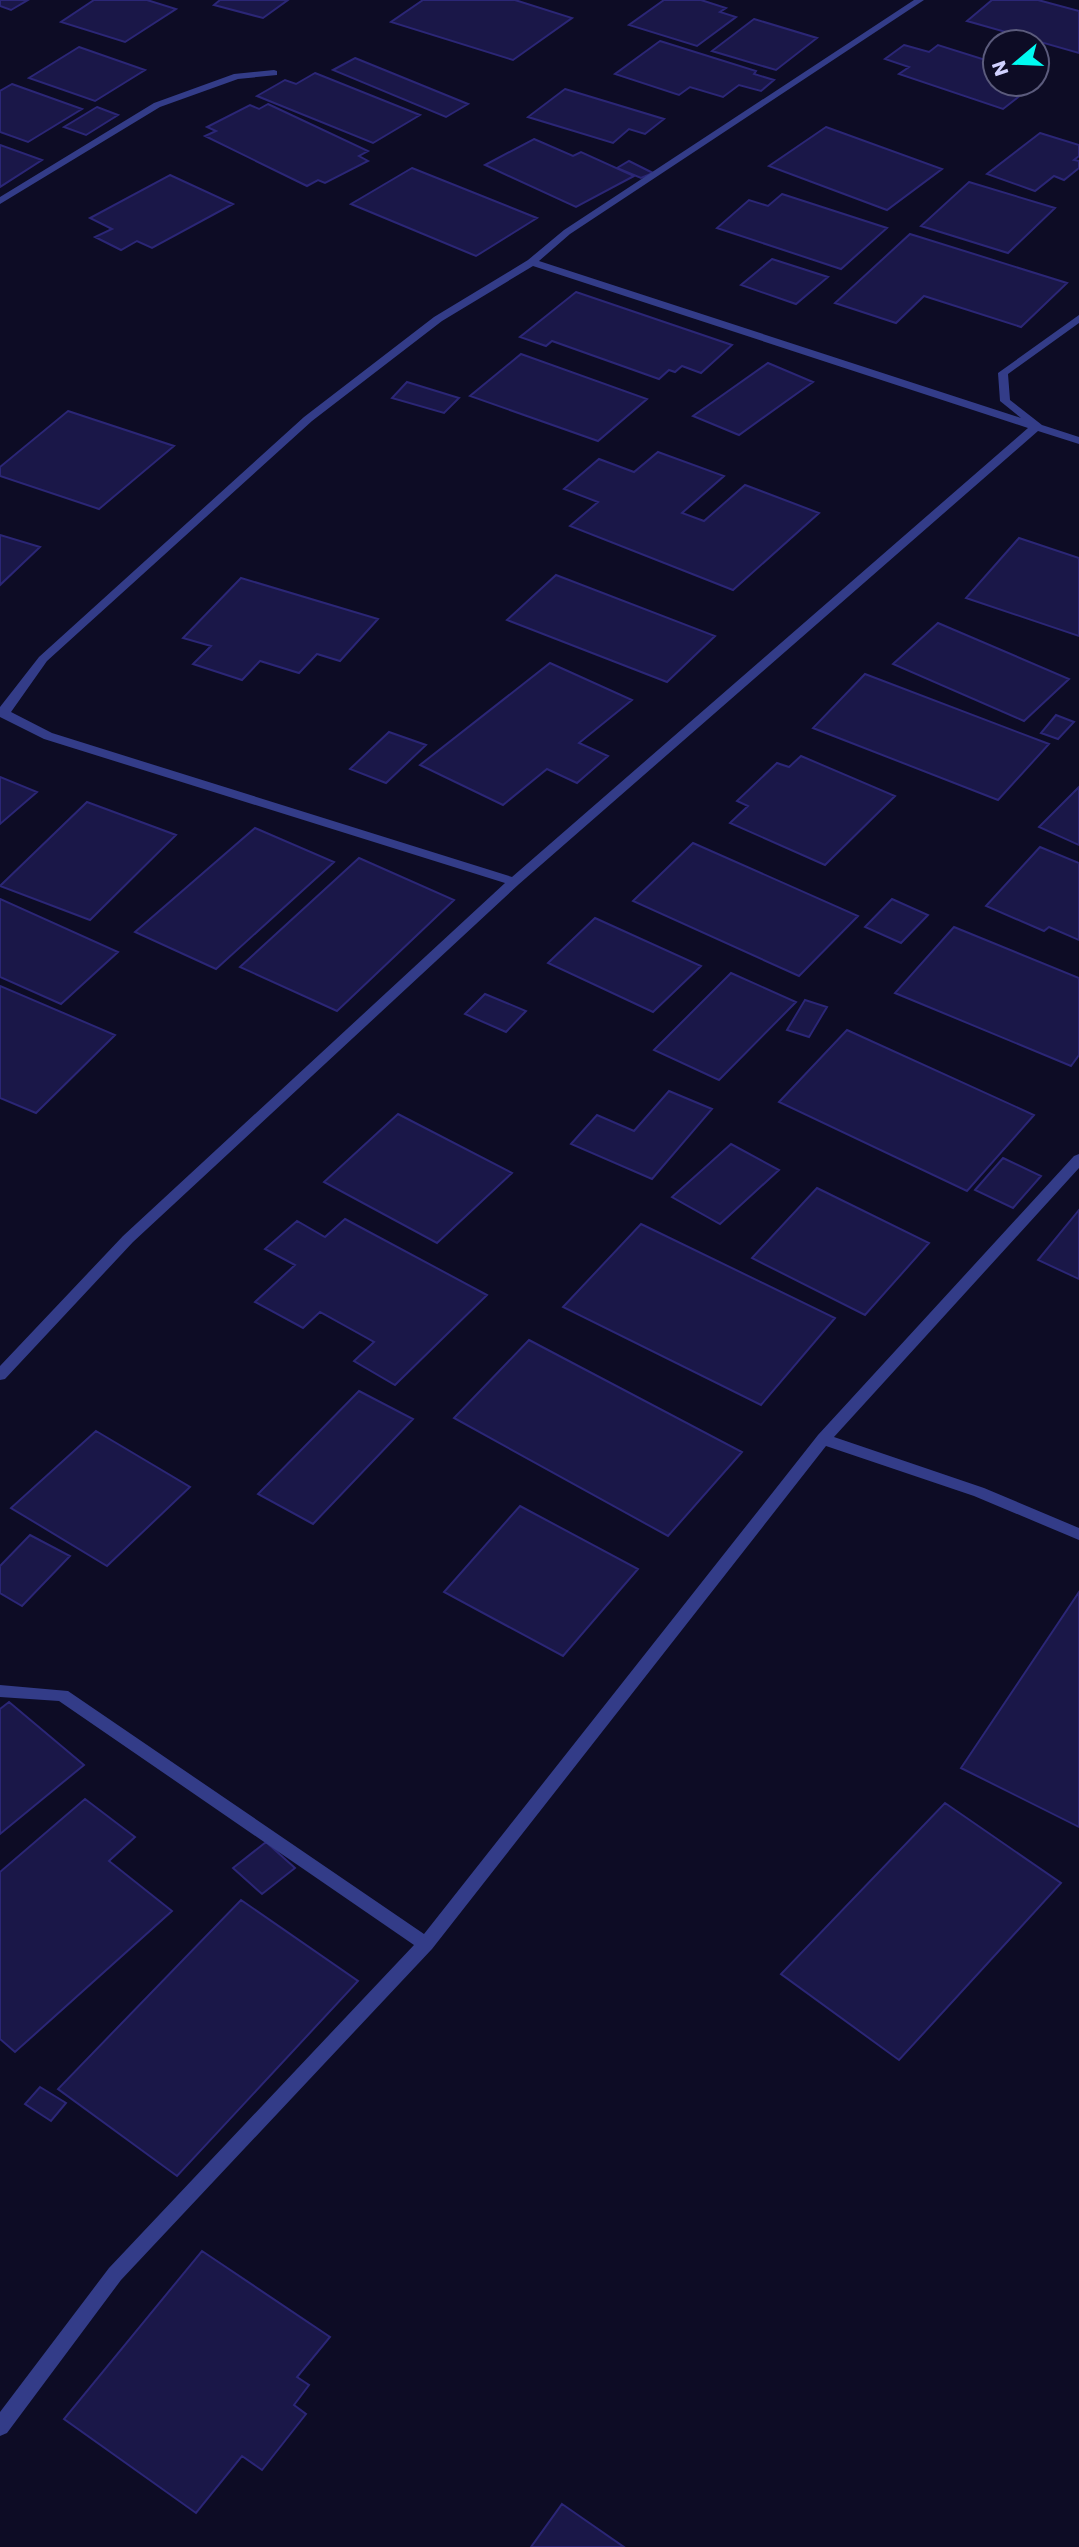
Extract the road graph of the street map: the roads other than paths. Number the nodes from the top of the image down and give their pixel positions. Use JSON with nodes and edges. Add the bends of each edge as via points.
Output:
{"nodes":[{"id":1,"x":920,"y":0,"type":"edge"},
{"id":2,"x":274,"y":73,"type":"dead end"},
{"id":3,"x":0,"y":201,"type":"edge"},
{"id":4,"x":532,"y":261,"type":"junction"},
{"id":5,"x":1079,"y":318,"type":"edge"},
{"id":6,"x":1037,"y":426,"type":"junction"},
{"id":7,"x":1079,"y":440,"type":"edge"},
{"id":8,"x":2,"y":713,"type":"edge"},
{"id":9,"x":514,"y":882,"type":"junction"},
{"id":10,"x":1079,"y":1159,"type":"edge"},
{"id":11,"x":0,"y":1375,"type":"edge"},
{"id":12,"x":823,"y":1439,"type":"junction"},
{"id":13,"x":1079,"y":1534,"type":"edge"},
{"id":14,"x":0,"y":1691,"type":"edge"},
{"id":15,"x":426,"y":1944,"type":"junction"},
{"id":16,"x":0,"y":2427,"type":"edge"}],
"edges":[{"from":1,"to":4,"type":"street","via":[[567,232]]},
{"from":2,"to":3,"type":"street","via":[[237,76],[158,104]]},
{"from":4,"to":6,"type":"street"},
{"from":4,"to":8,"type":"street","via":[[438,319],[308,419],[43,659]]},
{"from":5,"to":6,"type":"street","via":[[1003,373],[1005,401]]},
{"from":6,"to":7,"type":"street"},
{"from":6,"to":9,"type":"street"},
{"from":8,"to":9,"type":"street","via":[[48,736]]},
{"from":9,"to":11,"type":"street","via":[[128,1239]]},
{"from":10,"to":12,"type":"street"},
{"from":12,"to":13,"type":"street","via":[[979,1492]]},
{"from":12,"to":15,"type":"street"},
{"from":14,"to":15,"type":"street","via":[[62,1695]]},
{"from":15,"to":16,"type":"street","via":[[116,2274]]}]}
